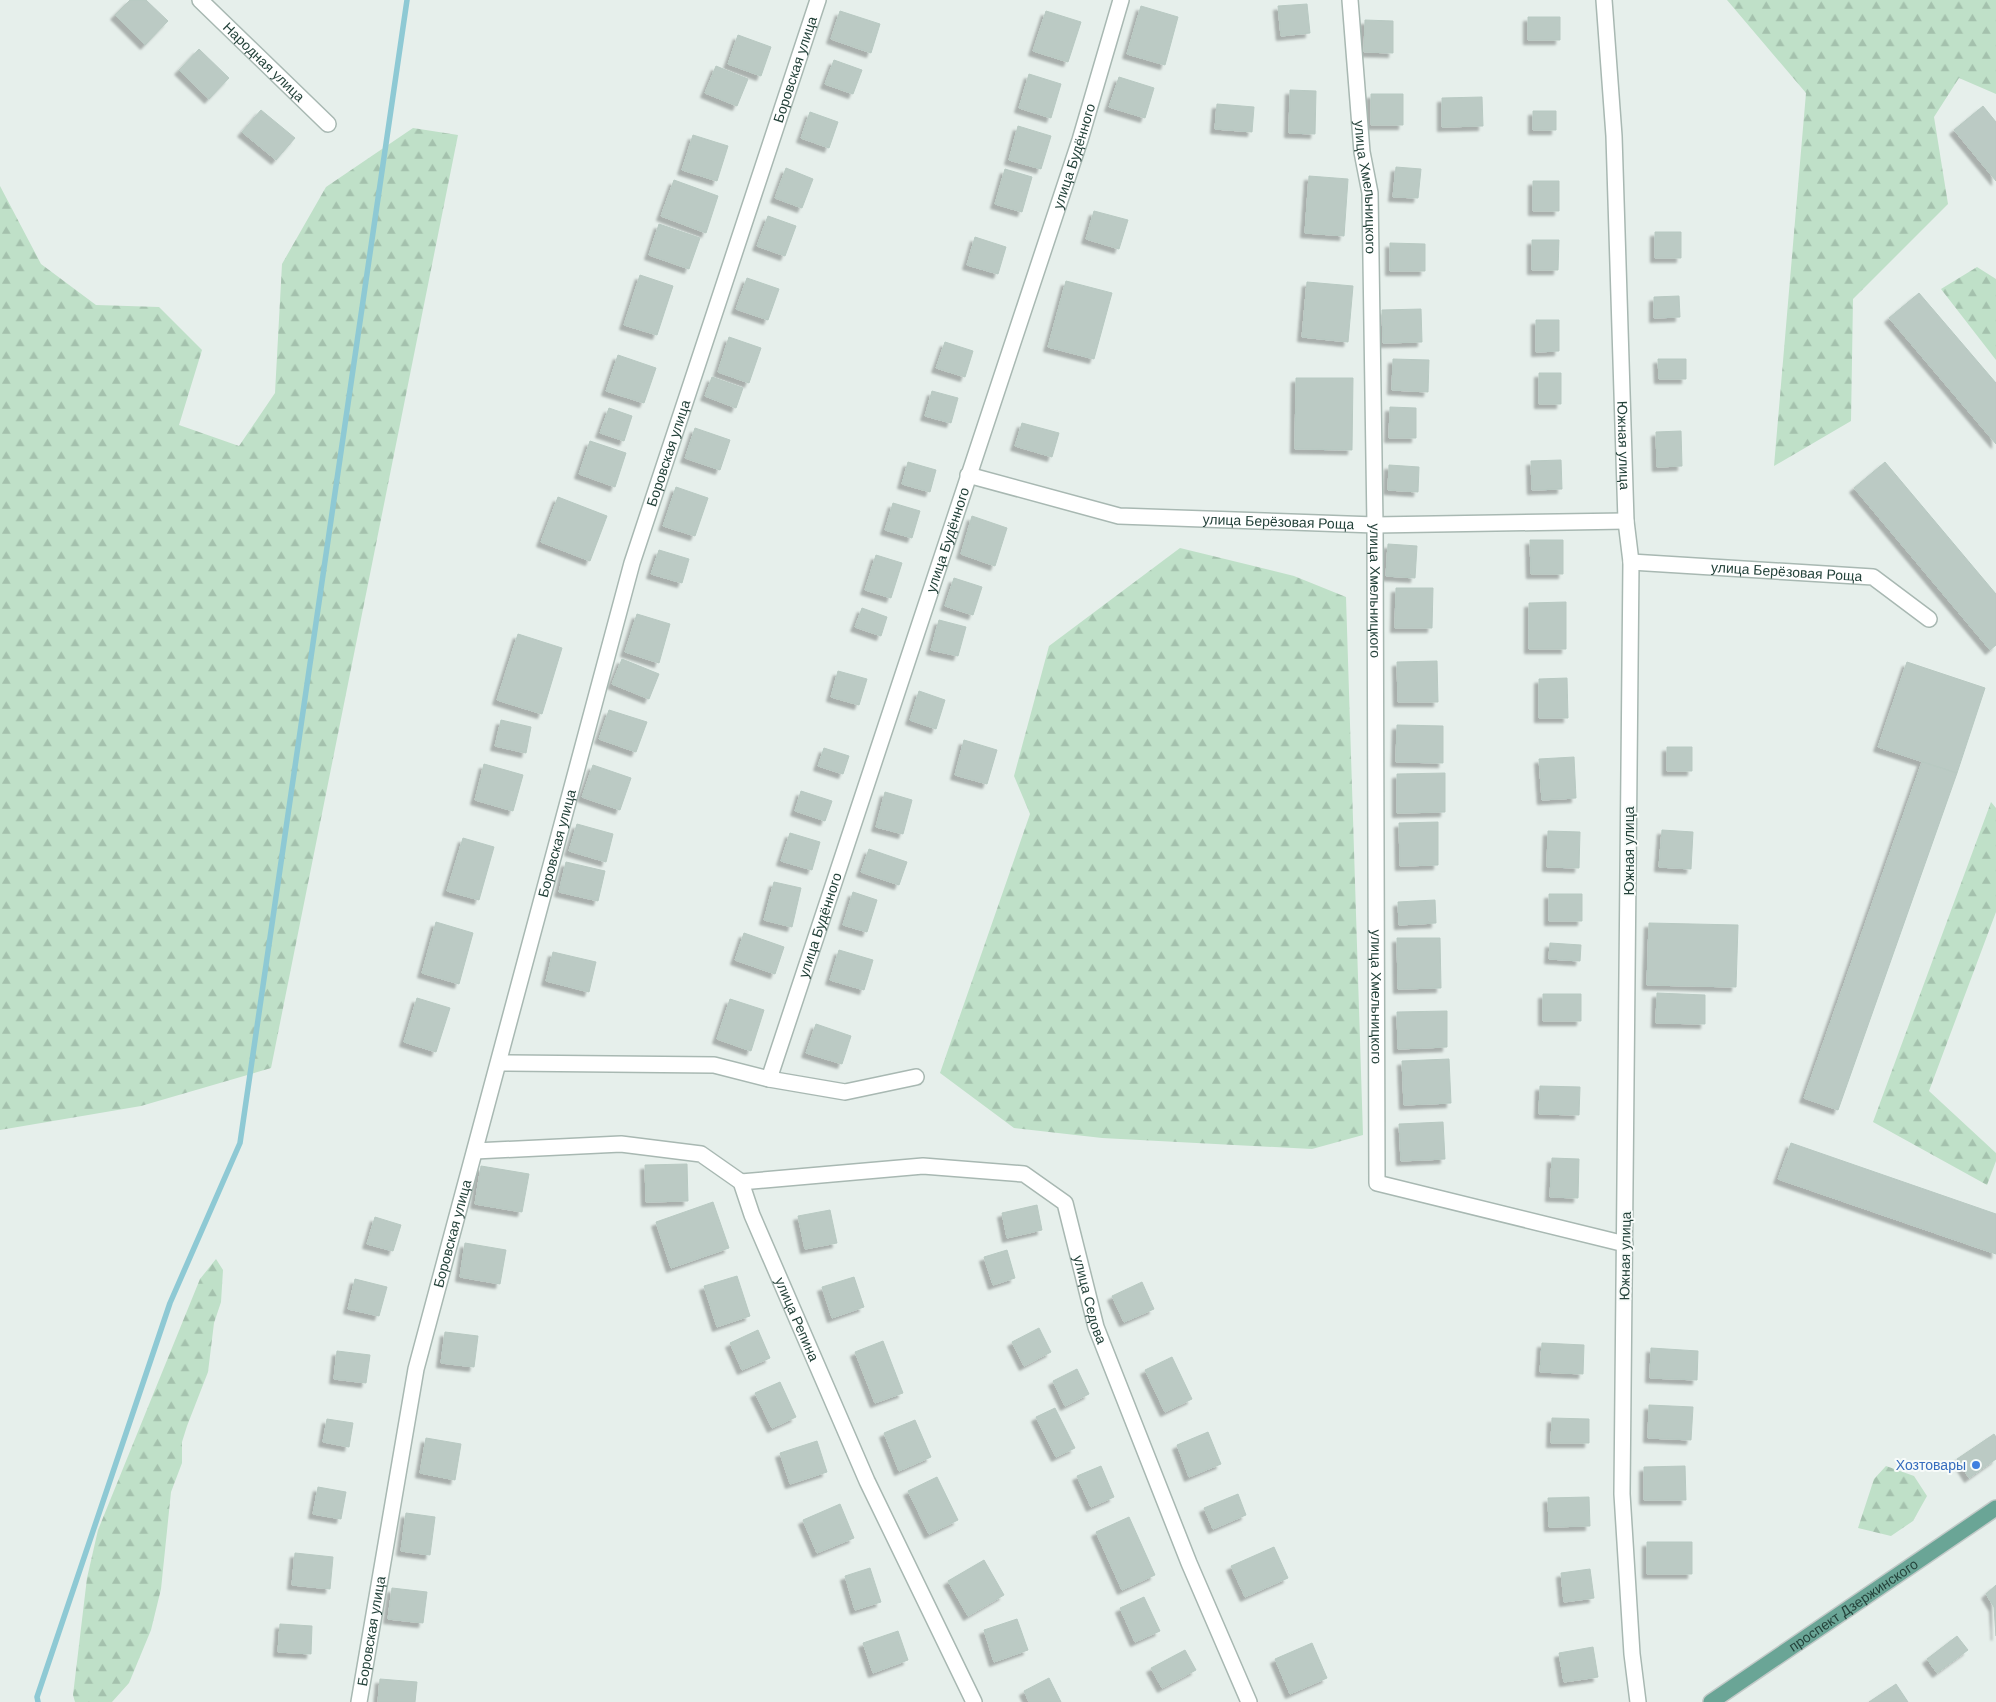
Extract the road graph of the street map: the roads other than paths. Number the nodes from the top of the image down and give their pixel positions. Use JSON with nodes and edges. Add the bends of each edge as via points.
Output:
{"nodes":[{"id":1,"x":200,"y":0,"type":"edge"},
{"id":2,"x":818,"y":0,"type":"edge"},
{"id":3,"x":1121,"y":0,"type":"edge"},
{"id":4,"x":1350,"y":0,"type":"edge"},
{"id":5,"x":1604,"y":0,"type":"edge"},
{"id":6,"x":328,"y":124,"type":"dead end"},
{"id":7,"x":968,"y":474,"type":"junction"},
{"id":8,"x":1626,"y":521,"type":"junction"},
{"id":9,"x":1375,"y":525,"type":"junction"},
{"id":10,"x":1631,"y":562,"type":"junction"},
{"id":11,"x":1929,"y":619,"type":"dead end"},
{"id":12,"x":499,"y":1063,"type":"junction"},
{"id":13,"x":916,"y":1077,"type":"dead end"},
{"id":14,"x":769,"y":1080,"type":"junction"},
{"id":15,"x":475,"y":1151,"type":"junction"},
{"id":16,"x":741,"y":1182,"type":"junction"},
{"id":17,"x":1625,"y":1244,"type":"junction"},
{"id":18,"x":1996,"y":1508,"type":"edge"},
{"id":19,"x":359,"y":1702,"type":"edge"},
{"id":20,"x":974,"y":1702,"type":"edge"},
{"id":21,"x":1249,"y":1702,"type":"edge"},
{"id":22,"x":1638,"y":1702,"type":"edge"},
{"id":23,"x":1711,"y":1702,"type":"edge"}],
"edges":[{"from":1,"to":6,"type":"street","name":"Народная улица"},
{"from":2,"to":12,"type":"street","name":"Боровская улица","via":[[632,563]]},
{"from":3,"to":7,"type":"street","name":"улица Будённого","via":[[1080,140]]},
{"from":4,"to":9,"type":"street","name":"улица Хмельницкого","via":[[1362,152],[1370,193]]},
{"from":5,"to":8,"type":"street","name":"Южная улица","via":[[1614,136]]},
{"from":7,"to":9,"type":"street","name":"улица Берёзовая Роща","via":[[1119,516]]},
{"from":7,"to":14,"type":"street","name":"улица Будённого"},
{"from":8,"to":9,"type":"street","name":"улица Берёзовая Роща"},
{"from":8,"to":10,"type":"street","name":"Южная улица"},
{"from":9,"to":17,"type":"street","name":"улица Хмельницкого","via":[[1377,1183]]},
{"from":10,"to":11,"type":"street","name":"улица Берёзовая Роща","via":[[1873,577]]},
{"from":10,"to":17,"type":"street","name":"Южная улица"},
{"from":12,"to":14,"type":"street","via":[[714,1065]]},
{"from":12,"to":15,"type":"street","name":"Боровская улица"},
{"from":13,"to":14,"type":"street","via":[[845,1092]]},
{"from":15,"to":16,"type":"street","via":[[630,1145],[701,1154]]},
{"from":15,"to":19,"type":"street","name":"Боровская улица","via":[[416,1370]]},
{"from":16,"to":20,"type":"street","name":"улица Репина","via":[[752,1215],[867,1481]]},
{"from":16,"to":21,"type":"street","name":"улица Седова","via":[[923,1166],[1024,1174],[1065,1202],[1096,1327],[1189,1563]]},
{"from":17,"to":22,"type":"street","name":"Южная улица","via":[[1622,1494]]},
{"from":18,"to":23,"type":"main road","name":"проспект Дзержинского"}]}
